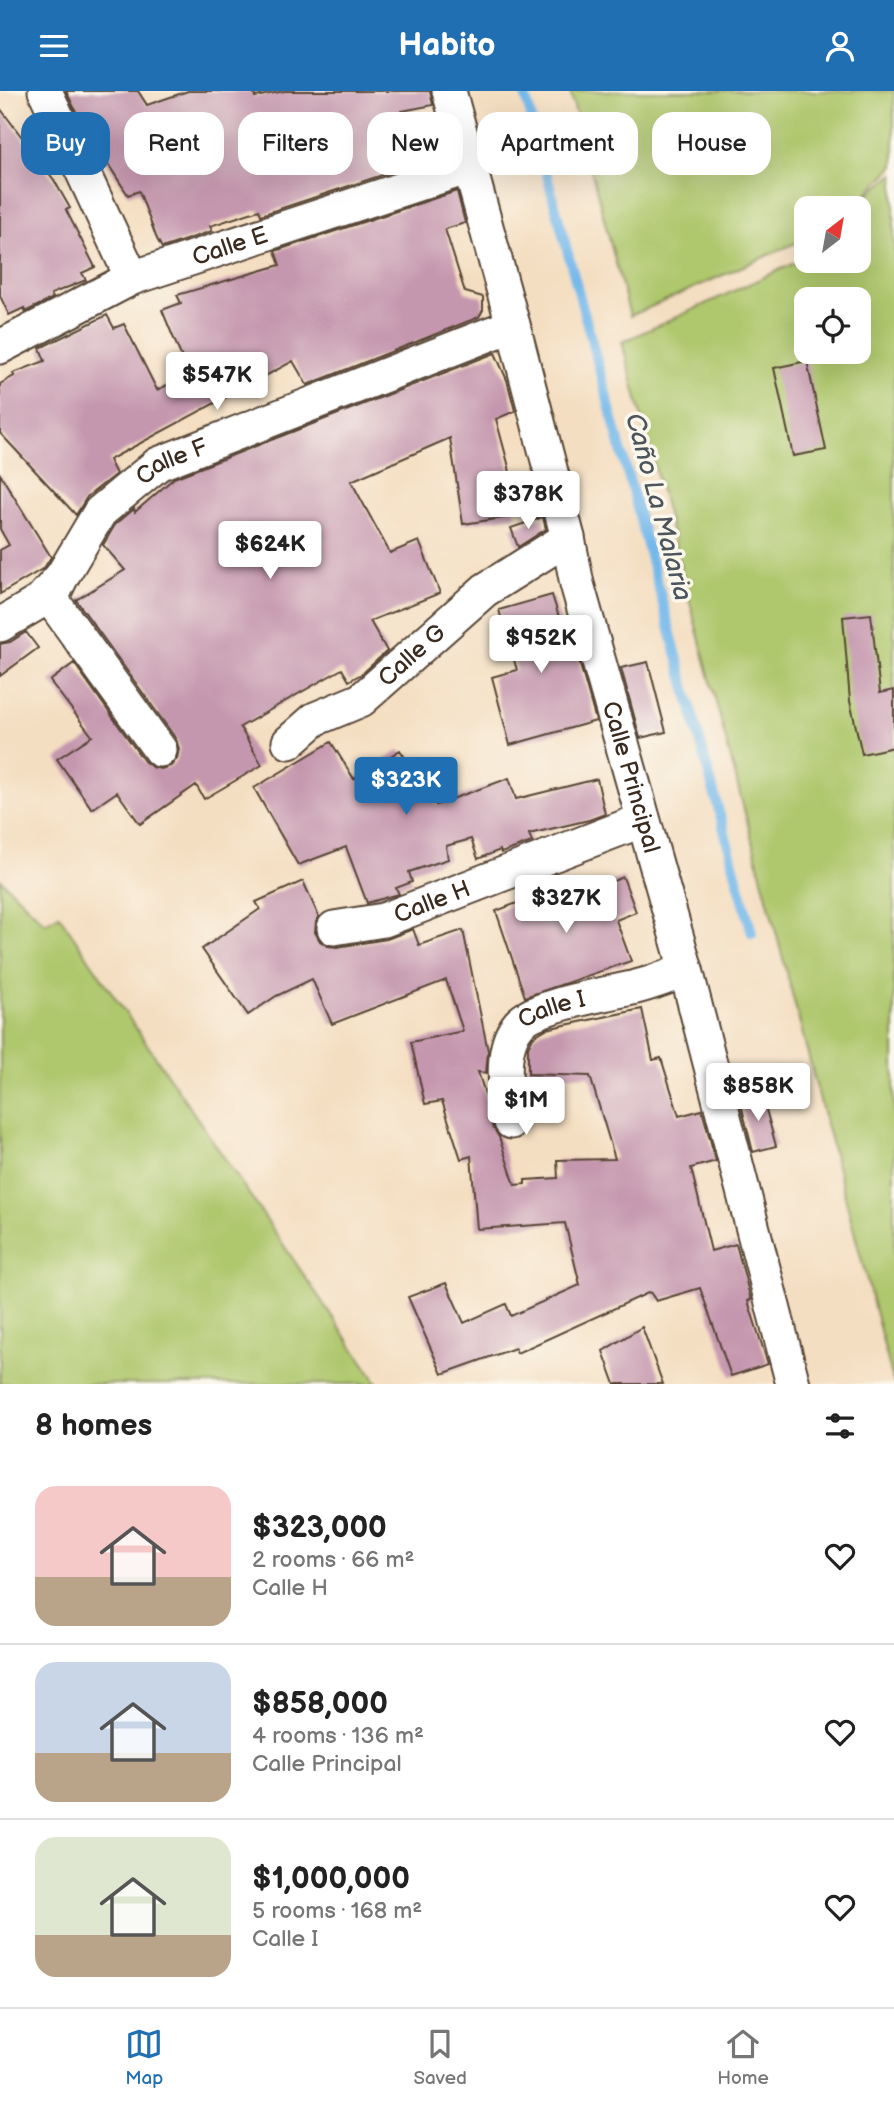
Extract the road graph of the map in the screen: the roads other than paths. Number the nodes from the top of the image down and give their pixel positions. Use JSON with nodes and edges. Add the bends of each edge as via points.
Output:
{"nodes":[{"id":1,"x":45,"y":91,"type":"edge"},
{"id":2,"x":449,"y":91,"type":"edge"},
{"id":3,"x":470,"y":167,"type":"junction"},
{"id":4,"x":132,"y":278,"type":"junction"},
{"id":5,"x":513,"y":325,"type":"junction"},
{"id":6,"x":0,"y":347,"type":"edge"},
{"id":7,"x":568,"y":538,"type":"junction"},
{"id":8,"x":62,"y":576,"type":"junction"},
{"id":9,"x":0,"y":625,"type":"edge"},
{"id":10,"x":289,"y":742,"type":"dead end"},
{"id":11,"x":160,"y":750,"type":"dead end"},
{"id":12,"x":643,"y":820,"type":"junction"},
{"id":13,"x":334,"y":927,"type":"dead end"},
{"id":14,"x":686,"y":970,"type":"junction"},
{"id":15,"x":511,"y":1122,"type":"dead end"},
{"id":16,"x":793,"y":1384,"type":"edge"}],
"edges":[{"from":1,"to":4,"type":"street"},
{"from":2,"to":3,"type":"street","name":"Calle Principal"},
{"from":3,"to":4,"type":"street","name":"Calle E"},
{"from":3,"to":5,"type":"street","name":"Calle Principal"},
{"from":4,"to":6,"type":"street","name":"Calle E"},
{"from":5,"to":7,"type":"street","name":"Calle Principal"},
{"from":5,"to":8,"type":"street","name":"Calle F","via":[[158,464],[100,512]]},
{"from":7,"to":10,"type":"street","name":"Calle G","via":[[485,590],[361,700],[315,719]]},
{"from":7,"to":12,"type":"street","name":"Calle Principal"},
{"from":8,"to":9,"type":"street","name":"Calle F","via":[[39,602]]},
{"from":8,"to":11,"type":"street","via":[[51,599]]},
{"from":12,"to":13,"type":"street","name":"Calle H","via":[[384,920]]},
{"from":12,"to":14,"type":"street","name":"Calle Principal"},
{"from":14,"to":15,"type":"street","name":"Calle I","via":[[539,1010],[520,1023],[510,1041],[504,1083]]},
{"from":14,"to":16,"type":"street","name":"Calle Principal"}]}
